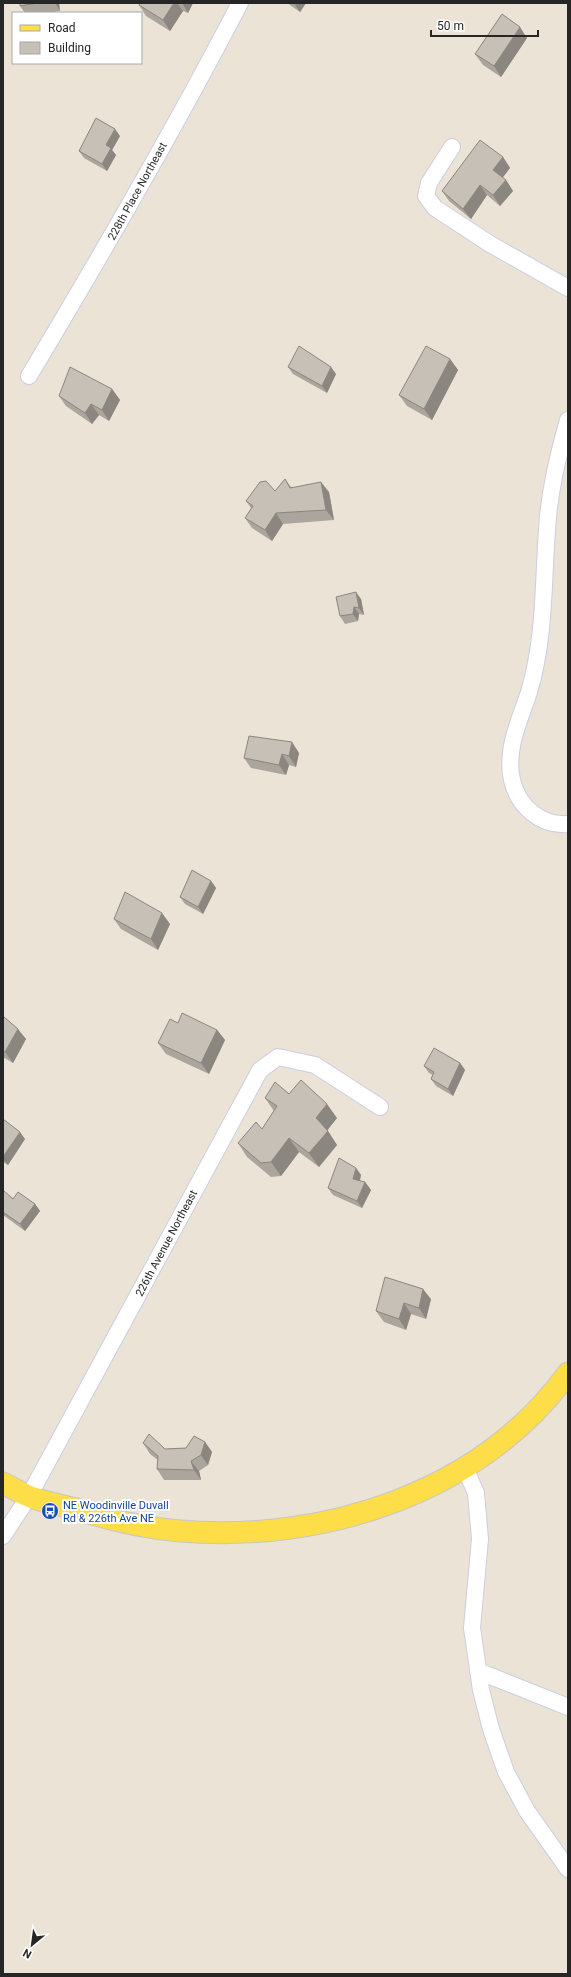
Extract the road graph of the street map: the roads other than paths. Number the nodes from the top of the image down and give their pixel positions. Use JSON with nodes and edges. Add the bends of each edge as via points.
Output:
{"nodes":[{"id":1,"x":240,"y":3,"type":"edge"},
{"id":2,"x":452,"y":147,"type":"dead end"},
{"id":3,"x":568,"y":288,"type":"edge"},
{"id":4,"x":29,"y":376,"type":"dead end"},
{"id":5,"x":568,"y":420,"type":"edge"},
{"id":6,"x":568,"y":824,"type":"edge"},
{"id":7,"x":380,"y":1107,"type":"dead end"},
{"id":8,"x":568,"y":1373,"type":"edge"},
{"id":9,"x":465,"y":1468,"type":"junction"},
{"id":10,"x":3,"y":1483,"type":"edge"},
{"id":11,"x":29,"y":1496,"type":"junction"},
{"id":12,"x":3,"y":1536,"type":"edge"},
{"id":13,"x":478,"y":1672,"type":"junction"},
{"id":14,"x":568,"y":1707,"type":"edge"},
{"id":15,"x":568,"y":1869,"type":"edge"}],
"edges":[{"from":1,"to":4,"type":"street","name":"228th Place Northeast","via":[[94,267]]},
{"from":2,"to":3,"type":"street","via":[[429,183],[426,196],[435,208],[490,244]]},
{"from":5,"to":6,"type":"street","via":[[551,494],[540,650],[510,756],[511,778],[520,801],[528,811],[543,820]]},
{"from":7,"to":11,"type":"street","name":"226th Avenue Northeast","via":[[316,1065],[278,1057],[260,1070]]},
{"from":8,"to":9,"type":"main road","via":[[557,1388],[514,1432]]},
{"from":9,"to":11,"type":"main road","via":[[416,1493],[362,1513],[304,1527],[244,1532],[179,1531],[142,1526],[102,1518]]},
{"from":9,"to":13,"type":"street","via":[[476,1493],[480,1539],[472,1628]]},
{"from":10,"to":11,"type":"main road"},
{"from":11,"to":12,"type":"street","name":"226th Avenue Northeast"},
{"from":13,"to":14,"type":"street"},
{"from":13,"to":15,"type":"street","via":[[491,1729],[506,1772],[527,1811]]}]}
